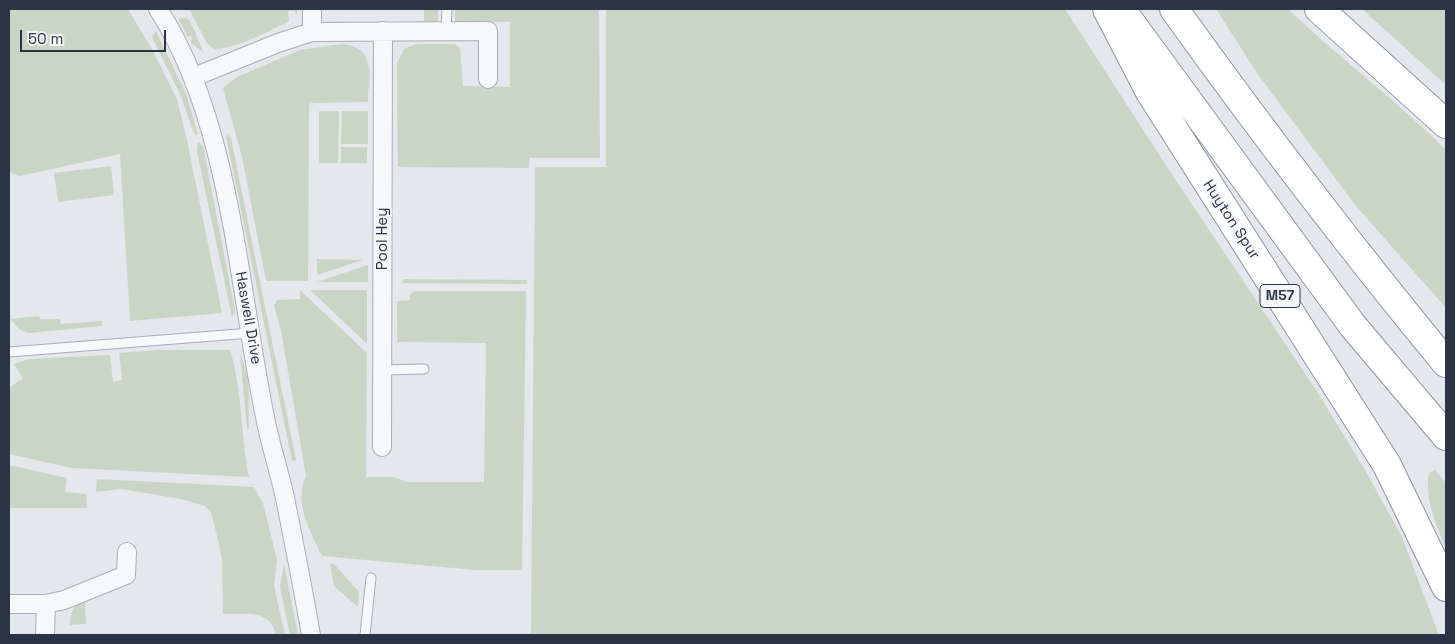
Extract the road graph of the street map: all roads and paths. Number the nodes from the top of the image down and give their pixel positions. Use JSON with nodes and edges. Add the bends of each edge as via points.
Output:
{"nodes":[{"id":1,"x":158,"y":9,"type":"edge"},
{"id":2,"x":312,"y":9,"type":"edge"},
{"id":3,"x":447,"y":9,"type":"edge"},
{"id":4,"x":1107,"y":9,"type":"edge"},
{"id":5,"x":1120,"y":9,"type":"edge"},
{"id":6,"x":1174,"y":9,"type":"edge"},
{"id":7,"x":1319,"y":9,"type":"edge"},
{"id":8,"x":446,"y":31,"type":"junction"},
{"id":9,"x":312,"y":32,"type":"junction"},
{"id":10,"x":383,"y":32,"type":"junction"},
{"id":11,"x":194,"y":77,"type":"junction"},
{"id":12,"x":488,"y":79,"type":"dead end"},
{"id":13,"x":1446,"y":124,"type":"edge"},
{"id":14,"x":251,"y":333,"type":"junction"},
{"id":15,"x":9,"y":352,"type":"edge"},
{"id":16,"x":1446,"y":364,"type":"edge"},
{"id":17,"x":424,"y":369,"type":"dead end"},
{"id":18,"x":382,"y":370,"type":"junction"},
{"id":19,"x":1446,"y":436,"type":"edge"},
{"id":20,"x":382,"y":447,"type":"dead end"},
{"id":21,"x":127,"y":552,"type":"dead end"},
{"id":22,"x":370,"y":578,"type":"dead end"},
{"id":23,"x":1446,"y":587,"type":"edge"},
{"id":24,"x":9,"y":604,"type":"edge"},
{"id":25,"x":46,"y":604,"type":"junction"},
{"id":26,"x":45,"y":635,"type":"edge"},
{"id":27,"x":311,"y":635,"type":"edge"},
{"id":28,"x":365,"y":635,"type":"edge"}],
"edges":[{"from":1,"to":11,"type":"street","name":"Haswell Drive"},
{"from":2,"to":9,"type":"street"},
{"from":3,"to":8,"type":"lane"},
{"from":4,"to":23,"type":"highway","name":"Huyton Spur","number":"M57","via":[[1150,92],[1387,465]]},
{"from":5,"to":19,"type":"highway","number":"M57","via":[[1353,326]]},
{"from":6,"to":16,"type":"highway","via":[[1255,122]]},
{"from":7,"to":13,"type":"highway"},
{"from":8,"to":10,"type":"street"},
{"from":8,"to":12,"type":"street","via":[[488,31]]},
{"from":9,"to":10,"type":"street"},
{"from":9,"to":11,"type":"street"},
{"from":10,"to":18,"type":"street","name":"Pool Hey"},
{"from":11,"to":14,"type":"street","name":"Haswell Drive","via":[[212,137]]},
{"from":14,"to":15,"type":"lane"},
{"from":14,"to":27,"type":"street","name":"Haswell Drive"},
{"from":17,"to":18,"type":"lane"},
{"from":18,"to":20,"type":"street","name":"Pool Hey"},
{"from":21,"to":25,"type":"street","via":[[126,575]]},
{"from":22,"to":28,"type":"lane"},
{"from":24,"to":25,"type":"street"},
{"from":25,"to":26,"type":"street"}]}
